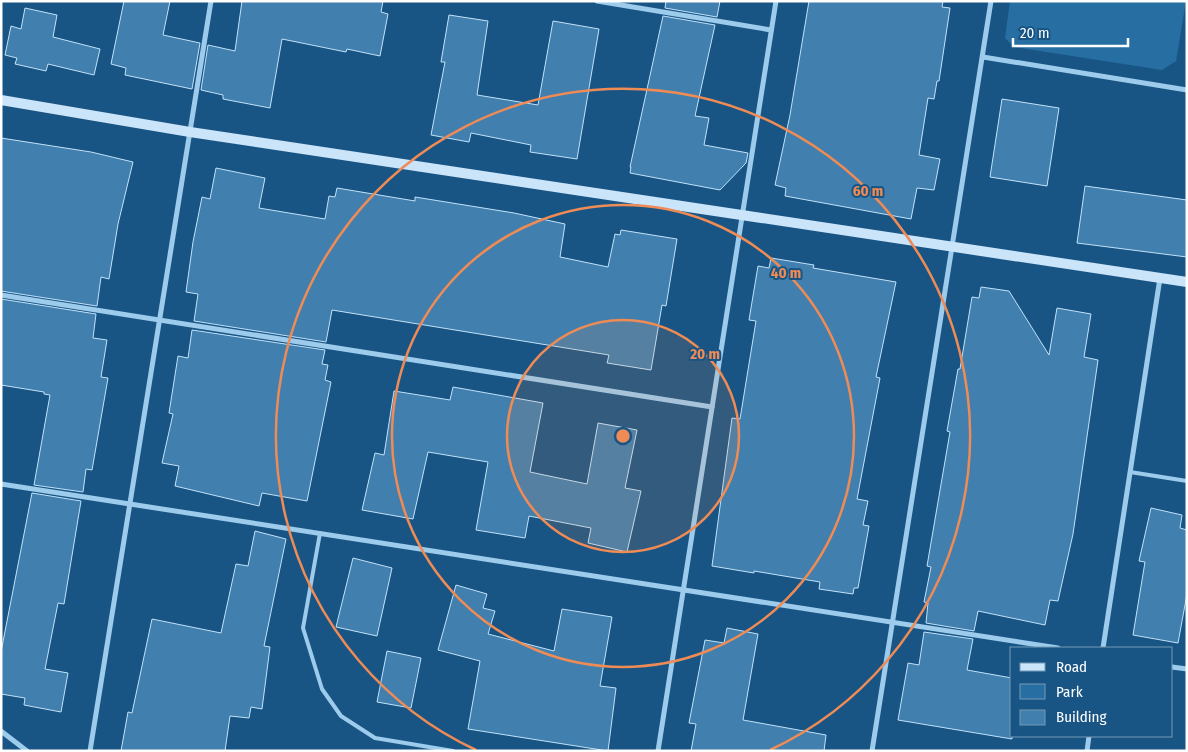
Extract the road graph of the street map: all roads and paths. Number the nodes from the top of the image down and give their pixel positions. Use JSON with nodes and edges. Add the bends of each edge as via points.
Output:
{"nodes":[{"id":1,"x":211,"y":1,"type":"edge"},
{"id":2,"x":597,"y":1,"type":"edge"},
{"id":3,"x":776,"y":1,"type":"edge"},
{"id":4,"x":991,"y":1,"type":"edge"},
{"id":5,"x":771,"y":30,"type":"junction"},
{"id":6,"x":982,"y":57,"type":"junction"},
{"id":7,"x":1186,"y":88,"type":"edge"},
{"id":8,"x":1,"y":100,"type":"edge"},
{"id":9,"x":190,"y":132,"type":"junction"},
{"id":10,"x":742,"y":216,"type":"junction"},
{"id":11,"x":953,"y":248,"type":"junction"},
{"id":12,"x":1160,"y":278,"type":"junction"},
{"id":13,"x":1187,"y":282,"type":"edge"},
{"id":14,"x":1,"y":295,"type":"edge"},
{"id":15,"x":160,"y":320,"type":"junction"},
{"id":16,"x":712,"y":407,"type":"junction"},
{"id":17,"x":1130,"y":472,"type":"junction"},
{"id":18,"x":1187,"y":481,"type":"edge"},
{"id":19,"x":1,"y":484,"type":"edge"},
{"id":20,"x":130,"y":504,"type":"junction"},
{"id":21,"x":320,"y":532,"type":"junction"},
{"id":22,"x":683,"y":590,"type":"junction"},
{"id":23,"x":892,"y":622,"type":"junction"},
{"id":24,"x":1052,"y":647,"type":"edge"},
{"id":25,"x":1102,"y":647,"type":"edge"},
{"id":26,"x":1173,"y":667,"type":"edge"},
{"id":27,"x":1187,"y":669,"type":"edge"},
{"id":28,"x":1,"y":731,"type":"edge"},
{"id":29,"x":1089,"y":737,"type":"edge"},
{"id":30,"x":26,"y":751,"type":"edge"},
{"id":31,"x":90,"y":751,"type":"edge"},
{"id":32,"x":453,"y":751,"type":"edge"},
{"id":33,"x":658,"y":751,"type":"edge"},
{"id":34,"x":872,"y":751,"type":"edge"},
{"id":35,"x":1087,"y":751,"type":"edge"}],
"edges":[{"from":1,"to":9,"type":"street"},
{"from":2,"to":5,"type":"street"},
{"from":3,"to":5,"type":"street"},
{"from":4,"to":6,"type":"street"},
{"from":5,"to":10,"type":"street"},
{"from":6,"to":7,"type":"street"},
{"from":6,"to":11,"type":"street"},
{"from":8,"to":9,"type":"street"},
{"from":9,"to":10,"type":"street"},
{"from":9,"to":15,"type":"street"},
{"from":10,"to":11,"type":"street"},
{"from":10,"to":16,"type":"street"},
{"from":11,"to":12,"type":"street"},
{"from":11,"to":23,"type":"street"},
{"from":12,"to":13,"type":"street"},
{"from":12,"to":17,"type":"street"},
{"from":14,"to":15,"type":"street"},
{"from":15,"to":16,"type":"street"},
{"from":15,"to":20,"type":"street"},
{"from":16,"to":22,"type":"street"},
{"from":17,"to":18,"type":"lane"},
{"from":17,"to":25,"type":"street"},
{"from":19,"to":20,"type":"street"},
{"from":20,"to":21,"type":"street"},
{"from":20,"to":31,"type":"street"},
{"from":21,"to":22,"type":"street"},
{"from":21,"to":32,"type":"lane","via":[[303,628],[322,690],[341,716],[375,738]]},
{"from":22,"to":23,"type":"street"},
{"from":22,"to":33,"type":"street"},
{"from":23,"to":24,"type":"street"},
{"from":23,"to":34,"type":"street"},
{"from":26,"to":27,"type":"street"},
{"from":28,"to":30,"type":"street"},
{"from":29,"to":35,"type":"street"}]}
